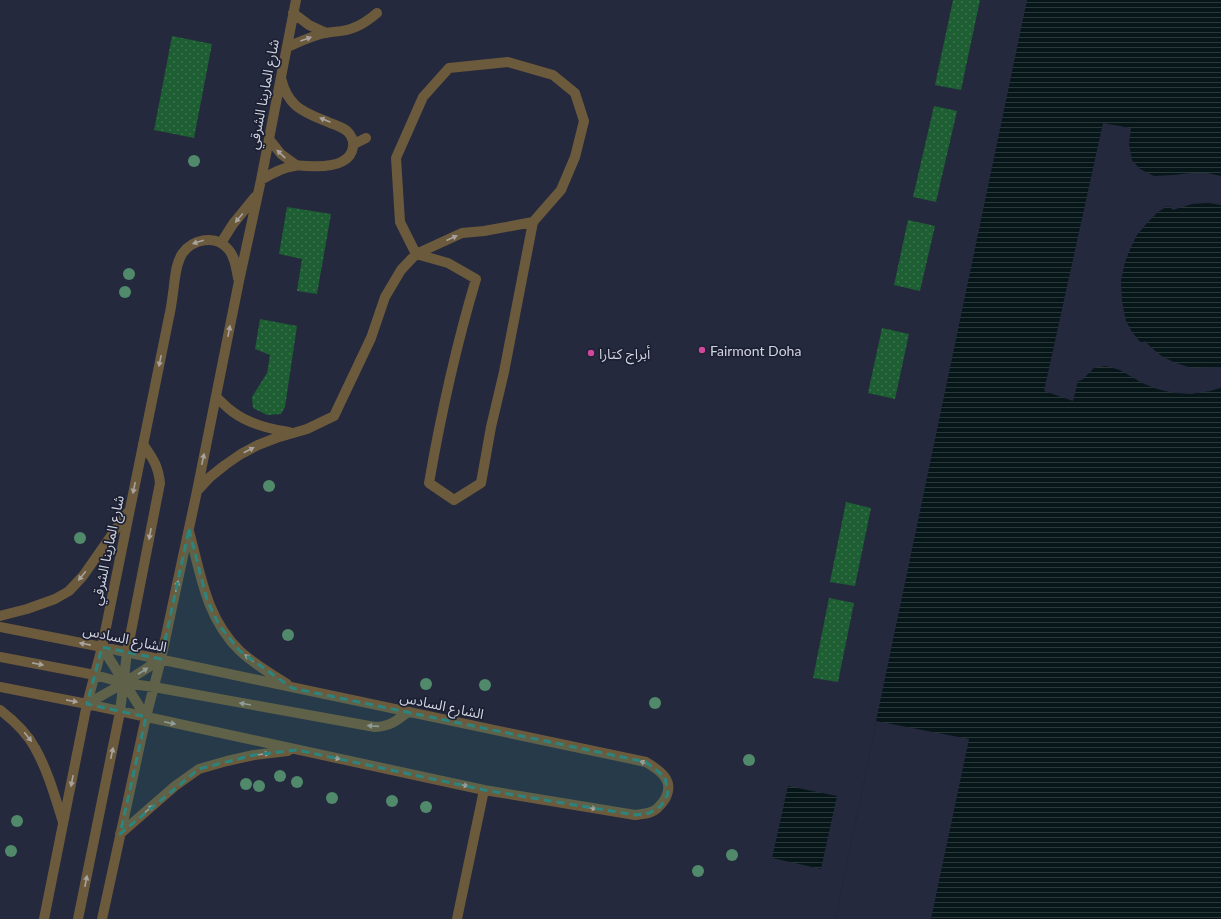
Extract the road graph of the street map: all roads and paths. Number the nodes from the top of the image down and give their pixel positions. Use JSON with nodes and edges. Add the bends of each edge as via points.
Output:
{"nodes":[{"id":1,"x":296,"y":0,"type":"edge"},
{"id":2,"x":293,"y":14,"type":"junction"},
{"id":3,"x":377,"y":14,"type":"dead end"},
{"id":4,"x":326,"y":33,"type":"junction"},
{"id":5,"x":287,"y":47,"type":"junction"},
{"id":6,"x":280,"y":77,"type":"junction"},
{"id":7,"x":366,"y":138,"type":"dead end"},
{"id":8,"x":269,"y":140,"type":"junction"},
{"id":9,"x":354,"y":144,"type":"junction"},
{"id":10,"x":296,"y":166,"type":"junction"},
{"id":11,"x":261,"y":180,"type":"junction"},
{"id":12,"x":258,"y":194,"type":"junction"},
{"id":13,"x":533,"y":222,"type":"junction"},
{"id":14,"x":221,"y":243,"type":"junction"},
{"id":15,"x":416,"y":254,"type":"junction"},
{"id":16,"x":239,"y":281,"type":"junction"},
{"id":17,"x":216,"y":397,"type":"junction"},
{"id":18,"x":294,"y":432,"type":"junction"},
{"id":19,"x":144,"y":444,"type":"junction"},
{"id":20,"x":197,"y":491,"type":"junction"},
{"id":21,"x":130,"y":510,"type":"junction"},
{"id":22,"x":189,"y":529,"type":"junction"},
{"id":23,"x":0,"y":616,"type":"edge"},
{"id":24,"x":0,"y":627,"type":"edge"},
{"id":25,"x":102,"y":647,"type":"junction"},
{"id":26,"x":128,"y":652,"type":"junction"},
{"id":27,"x":0,"y":656,"type":"edge"},
{"id":28,"x":161,"y":659,"type":"junction"},
{"id":29,"x":95,"y":675,"type":"junction"},
{"id":30,"x":124,"y":683,"type":"junction"},
{"id":31,"x":0,"y":687,"type":"edge"},
{"id":32,"x":154,"y":687,"type":"junction"},
{"id":33,"x":292,"y":688,"type":"junction"},
{"id":34,"x":87,"y":704,"type":"junction"},
{"id":35,"x":0,"y":710,"type":"edge"},
{"id":36,"x":120,"y":712,"type":"junction"},
{"id":37,"x":408,"y":712,"type":"junction"},
{"id":38,"x":146,"y":717,"type":"junction"},
{"id":39,"x":297,"y":750,"type":"junction"},
{"id":40,"x":484,"y":790,"type":"junction"},
{"id":41,"x":63,"y":823,"type":"junction"},
{"id":42,"x":120,"y":834,"type":"junction"},
{"id":43,"x":44,"y":919,"type":"edge"},
{"id":44,"x":78,"y":919,"type":"edge"},
{"id":45,"x":102,"y":919,"type":"edge"},
{"id":46,"x":457,"y":919,"type":"edge"}],
"edges":[{"from":1,"to":2,"type":"street","name":"شارع المارينا الشرقي"},
{"from":2,"to":4,"type":"street"},
{"from":2,"to":5,"type":"street","name":"شارع المارينا الشرقي"},
{"from":3,"to":4,"type":"street","via":[[353,28]]},
{"from":5,"to":4,"type":"street","one_way":true},
{"from":5,"to":6,"type":"street","name":"شارع المارينا الشرقي"},
{"from":6,"to":8,"type":"street","name":"شارع المارينا الشرقي"},
{"from":9,"to":6,"type":"street","one_way":true,"via":[[350,134],[343,128],[302,111],[293,104]]},
{"from":7,"to":9,"type":"street"},
{"from":10,"to":8,"type":"street","one_way":true},
{"from":8,"to":11,"type":"street","name":"شارع المارينا الشرقي"},
{"from":9,"to":10,"type":"street","via":[[350,157],[343,162],[322,166]]},
{"from":10,"to":11,"type":"street","via":[[278,171]]},
{"from":11,"to":12,"type":"street","name":"شارع المارينا الشرقي"},
{"from":12,"to":14,"type":"street","name":"شارع المارينا الشرقي","one_way":true},
{"from":12,"to":16,"type":"street","name":"شارع المارينا الشرقي"},
{"from":15,"to":13,"type":"street","one_way":true,"via":[[462,233]]},
{"from":13,"to":15,"type":"street","via":[[561,190],[575,157],[584,121],[575,93],[553,75],[508,62],[448,68],[423,97],[396,158],[400,222]]},
{"from":13,"to":15,"type":"street","via":[[481,483],[454,500],[429,483],[447,388],[476,279],[448,263]]},
{"from":14,"to":16,"type":"street","name":"شارع المارينا الشرقي","via":[[233,257]]},
{"from":14,"to":19,"type":"street","name":"شارع المارينا الشرقي","one_way":true,"via":[[212,240],[195,242],[182,253],[177,264]]},
{"from":15,"to":18,"type":"street","via":[[401,270],[385,297],[371,338],[334,416],[307,429]]},
{"from":17,"to":16,"type":"street","name":"شارع المارينا الشرقي","one_way":true},
{"from":17,"to":18,"type":"street","via":[[233,412],[252,423],[272,430]]},
{"from":20,"to":17,"type":"street","name":"شارع المارينا الشرقي","one_way":true},
{"from":20,"to":18,"type":"street","one_way":true,"via":[[210,477],[241,454]]},
{"from":19,"to":21,"type":"street","name":"شارع المارينا الشرقي","one_way":true},
{"from":19,"to":26,"type":"street","one_way":true,"via":[[159,470],[160,483]]},
{"from":20,"to":22,"type":"street","name":"شارع المارينا الشرقي"},
{"from":21,"to":23,"type":"street","one_way":true,"via":[[83,576],[69,591],[55,600]]},
{"from":21,"to":25,"type":"street","name":"شارع المارينا الشرقي"},
{"from":28,"to":22,"type":"street","name":"شارع المارينا الشرقي","one_way":true},
{"from":33,"to":22,"type":"street","one_way":true,"via":[[240,651],[219,625],[207,600]]},
{"from":25,"to":24,"type":"street","name":"الشارع السادس","one_way":true},
{"from":25,"to":26,"type":"street","name":"الشارع السادس"},
{"from":25,"to":29,"type":"street","name":"شارع المارينا الشرقي"},
{"from":25,"to":30,"type":"street"},
{"from":26,"to":28,"type":"street","name":"الشارع السادس"},
{"from":26,"to":30,"type":"street"},
{"from":27,"to":29,"type":"street","one_way":true},
{"from":30,"to":28,"type":"street","one_way":true},
{"from":28,"to":32,"type":"street","name":"شارع المارينا الشرقي"},
{"from":28,"to":33,"type":"street","name":"الشارع السادس"},
{"from":29,"to":30,"type":"street"},
{"from":29,"to":34,"type":"street","name":"شارع المارينا الشرقي"},
{"from":30,"to":32,"type":"street"},
{"from":30,"to":34,"type":"street"},
{"from":30,"to":36,"type":"street"},
{"from":30,"to":38,"type":"street"},
{"from":31,"to":34,"type":"street","name":"الشارع السادس","one_way":true},
{"from":37,"to":32,"type":"street","one_way":true,"via":[[392,724],[375,727]]},
{"from":32,"to":38,"type":"street","name":"شارع المارينا الشرقي"},
{"from":33,"to":37,"type":"street","name":"الشارع السادس"},
{"from":34,"to":36,"type":"street","name":"الشارع السادس"},
{"from":34,"to":41,"type":"street","name":"شارع المارينا الشرقي","one_way":true},
{"from":35,"to":41,"type":"street","one_way":true,"via":[[12,719],[35,747],[49,776]]},
{"from":36,"to":38,"type":"street","name":"الشارع السادس"},
{"from":44,"to":36,"type":"street","one_way":true},
{"from":40,"to":37,"type":"street","name":"الشارع السادس","one_way":true,"via":[[635,815],[650,813],[661,806],[668,794],[668,785],[659,769],[646,762]]},
{"from":38,"to":39,"type":"street","name":"الشارع السادس","one_way":true},
{"from":38,"to":42,"type":"street","name":"شارع المارينا الشرقي"},
{"from":39,"to":40,"type":"street","name":"الشارع السادس","one_way":true},
{"from":42,"to":39,"type":"street","one_way":true,"via":[[175,786],[199,769],[247,756]]},
{"from":40,"to":46,"type":"street"},
{"from":41,"to":43,"type":"street","name":"شارع المارينا الشرقي"},
{"from":42,"to":45,"type":"street","name":"شارع المارينا الشرقي"}]}
